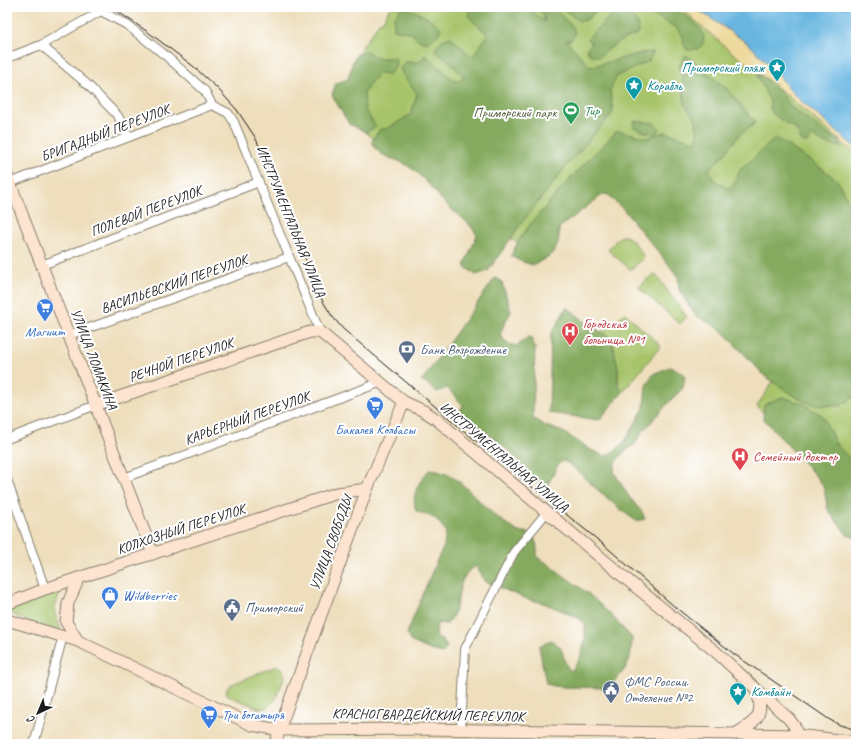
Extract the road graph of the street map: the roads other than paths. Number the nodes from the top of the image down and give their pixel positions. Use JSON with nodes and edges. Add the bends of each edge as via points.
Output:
{"nodes":[{"id":1,"x":98,"y":9,"type":"edge"},
{"id":2,"x":42,"y":45,"type":"junction"},
{"id":3,"x":7,"y":58,"type":"edge"},
{"id":4,"x":212,"y":105,"type":"junction"},
{"id":5,"x":128,"y":138,"type":"junction"},
{"id":6,"x":8,"y":181,"type":"edge"},
{"id":7,"x":259,"y":182,"type":"junction"},
{"id":8,"x":289,"y":257,"type":"junction"},
{"id":9,"x":42,"y":265,"type":"junction"},
{"id":10,"x":320,"y":332,"type":"junction"},
{"id":11,"x":69,"y":335,"type":"junction"},
{"id":12,"x":379,"y":383,"type":"junction"},
{"id":13,"x":404,"y":402,"type":"junction"},
{"id":14,"x":96,"y":405,"type":"junction"},
{"id":15,"x":7,"y":439,"type":"edge"},
{"id":16,"x":124,"y":478,"type":"junction"},
{"id":17,"x":7,"y":480,"type":"edge"},
{"id":18,"x":367,"y":489,"type":"junction"},
{"id":19,"x":547,"y":512,"type":"junction"},
{"id":20,"x":153,"y":554,"type":"junction"},
{"id":21,"x":79,"y":578,"type":"junction"},
{"id":22,"x":45,"y":589,"type":"junction"},
{"id":23,"x":7,"y":604,"type":"edge"},
{"id":24,"x":7,"y":620,"type":"edge"},
{"id":25,"x":63,"y":636,"type":"junction"},
{"id":26,"x":78,"y":641,"type":"junction"},
{"id":27,"x":755,"y":687,"type":"junction"},
{"id":28,"x":279,"y":730,"type":"junction"},
{"id":29,"x":461,"y":730,"type":"junction"},
{"id":30,"x":734,"y":734,"type":"junction"},
{"id":31,"x":796,"y":739,"type":"edge"},
{"id":32,"x":856,"y":742,"type":"edge"},
{"id":33,"x":34,"y":744,"type":"edge"},
{"id":34,"x":276,"y":744,"type":"edge"}],
"edges":[{"from":1,"to":2,"type":"street"},
{"from":1,"to":4,"type":"street","name":"ИНСТРУМЕНТАЛЬНАЯ УЛИЦА","via":[[127,25],[165,55],[205,91]]},
{"from":2,"to":3,"type":"street"},
{"from":2,"to":5,"type":"street","via":[[88,85],[118,116]]},
{"from":4,"to":5,"type":"street","name":"БРИГАДНЫЙ ПЕРЕУЛОК"},
{"from":4,"to":7,"type":"street","name":"ИНСТРУМЕНТАЛЬНАЯ УЛИЦА","via":[[228,113],[234,122]]},
{"from":5,"to":6,"type":"street","name":"БРИГАДНЫЙ ПЕРЕУЛОК"},
{"from":6,"to":9,"type":"main road","name":"УЛИЦА ЛОМАКИНА"},
{"from":7,"to":8,"type":"street","name":"ИНСТРУМЕНТАЛЬНАЯ УЛИЦА"},
{"from":7,"to":9,"type":"street","name":"ПОЛЕВОЙ ПЕРЕУЛОК"},
{"from":8,"to":10,"type":"street","name":"ИНСТРУМЕНТАЛЬНАЯ УЛИЦА"},
{"from":8,"to":11,"type":"street","name":"ВАСИЛЬЕВСКИЙ ПЕРЕУЛОК"},
{"from":9,"to":11,"type":"main road","name":"УЛИЦА ЛОМАКИНА"},
{"from":10,"to":12,"type":"main road","name":"ИНСТРУМЕНТАЛЬНАЯ УЛИЦА"},
{"from":10,"to":14,"type":"main road","name":"РЕЧНОЙ ПЕРЕУЛОК","via":[[310,332]]},
{"from":11,"to":14,"type":"main road","name":"УЛИЦА ЛОМАКИНА"},
{"from":12,"to":13,"type":"main road","name":"ИНСТРУМЕНТАЛЬНАЯ УЛИЦА"},
{"from":12,"to":16,"type":"street","name":"КАРЬЕРНЫЙ ПЕРЕУЛОК"},
{"from":13,"to":18,"type":"main road","name":"УЛИЦА СВОБОДЫ"},
{"from":13,"to":19,"type":"main road","name":"ИНСТРУМЕНТАЛЬНАЯ УЛИЦА","via":[[436,419]]},
{"from":14,"to":15,"type":"street","name":"РЕЧНОЙ ПЕРЕУЛОК"},
{"from":14,"to":16,"type":"main road","name":"УЛИЦА ЛОМАКИНА"},
{"from":16,"to":20,"type":"main road","name":"УЛИЦА ЛОМАКИНА"},
{"from":17,"to":22,"type":"street"},
{"from":18,"to":20,"type":"main road","name":"КОЛХОЗНЫЙ ПЕРЕУЛОК","via":[[337,493]]},
{"from":18,"to":28,"type":"main road","name":"УЛИЦА СВОБОДЫ"},
{"from":19,"to":27,"type":"main road","name":"ИНСТРУМЕНТАЛЬНАЯ УЛИЦА"},
{"from":19,"to":29,"type":"street","via":[[514,552],[465,649]]},
{"from":20,"to":21,"type":"main road","name":"КОЛХОЗНЫЙ ПЕРЕУЛОК"},
{"from":21,"to":22,"type":"main road","name":"КОЛХОЗНЫЙ ПЕРЕУЛОК"},
{"from":21,"to":26,"type":"main road","via":[[68,603],[66,622]]},
{"from":22,"to":23,"type":"main road","name":"КОЛХОЗНЫЙ ПЕРЕУЛОК"},
{"from":24,"to":25,"type":"main road","name":"КРАСНОГВАРДЕЙСКИЙ ПЕРЕУЛОК"},
{"from":25,"to":26,"type":"main road","name":"КРАСНОГВАРДЕЙСКИЙ ПЕРЕУЛОК"},
{"from":25,"to":33,"type":"street"},
{"from":26,"to":28,"type":"main road","name":"КРАСНОГВАРДЕЙСКИЙ ПЕРЕУЛОК","via":[[252,724]]},
{"from":27,"to":30,"type":"main road","via":[[760,701],[759,714],[748,726]]},
{"from":27,"to":31,"type":"main road","name":"ИНСТРУМЕНТАЛЬНАЯ УЛИЦА","via":[[789,718],[795,728]]},
{"from":28,"to":29,"type":"main road","name":"КРАСНОГВАРДЕЙСКИЙ ПЕРЕУЛОК"},
{"from":28,"to":34,"type":"main road","name":"УЛИЦА СВОБОДЫ"},
{"from":29,"to":30,"type":"main road","name":"КРАСНОГВАРДЕЙСКИЙ ПЕРЕУЛОК"},
{"from":30,"to":31,"type":"main road","name":"КРАСНОГВАРДЕЙСКИЙ ПЕРЕУЛОК"},
{"from":31,"to":32,"type":"main road"}]}
